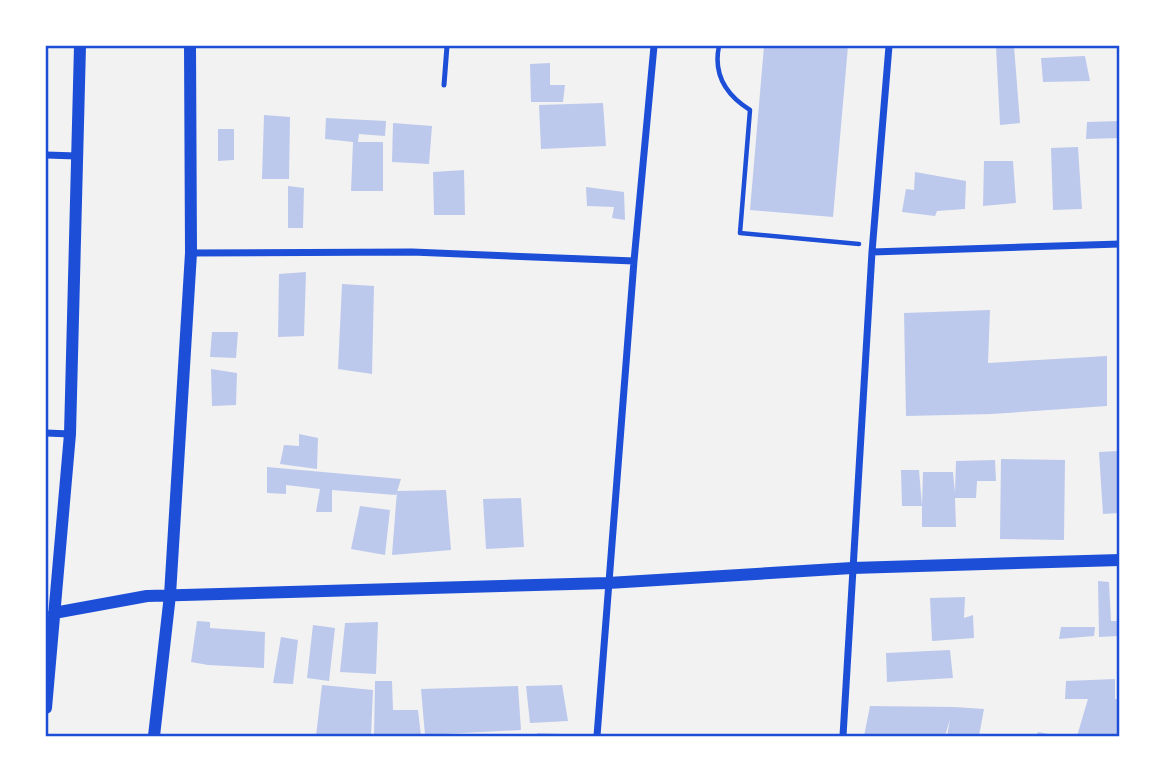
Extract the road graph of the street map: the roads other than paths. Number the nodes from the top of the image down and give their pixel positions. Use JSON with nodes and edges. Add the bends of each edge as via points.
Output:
{"nodes":[{"id":1,"x":80,"y":46,"type":"edge"},
{"id":2,"x":190,"y":46,"type":"edge"},
{"id":3,"x":447,"y":46,"type":"edge"},
{"id":4,"x":654,"y":46,"type":"edge"},
{"id":5,"x":889,"y":46,"type":"edge"},
{"id":6,"x":444,"y":85,"type":"dead end"},
{"id":7,"x":46,"y":155,"type":"edge"},
{"id":8,"x":77,"y":156,"type":"junction"},
{"id":9,"x":1119,"y":244,"type":"edge"},
{"id":10,"x":872,"y":252,"type":"junction"},
{"id":11,"x":191,"y":253,"type":"junction"},
{"id":12,"x":634,"y":261,"type":"junction"},
{"id":13,"x":46,"y":433,"type":"edge"},
{"id":14,"x":70,"y":434,"type":"junction"},
{"id":15,"x":1119,"y":560,"type":"edge"},
{"id":16,"x":852,"y":568,"type":"junction"},
{"id":17,"x":608,"y":583,"type":"junction"},
{"id":18,"x":170,"y":595,"type":"junction"},
{"id":19,"x":54,"y":614,"type":"junction"},
{"id":20,"x":49,"y":633,"type":"edge"},
{"id":21,"x":46,"y":708,"type":"edge"},
{"id":22,"x":154,"y":737,"type":"edge"},
{"id":23,"x":597,"y":737,"type":"edge"},
{"id":24,"x":843,"y":737,"type":"edge"}],
"edges":[{"from":1,"to":8,"type":"street"},
{"from":2,"to":11,"type":"street"},
{"from":3,"to":6,"type":"lane"},
{"from":4,"to":12,"type":"street"},
{"from":5,"to":10,"type":"street"},
{"from":7,"to":8,"type":"street"},
{"from":8,"to":14,"type":"street"},
{"from":9,"to":10,"type":"street"},
{"from":10,"to":16,"type":"street"},
{"from":11,"to":12,"type":"street","via":[[412,252]]},
{"from":11,"to":18,"type":"street"},
{"from":12,"to":17,"type":"street"},
{"from":13,"to":14,"type":"street"},
{"from":14,"to":19,"type":"street"},
{"from":15,"to":16,"type":"street"},
{"from":16,"to":17,"type":"street"},
{"from":16,"to":24,"type":"street"},
{"from":17,"to":18,"type":"street"},
{"from":17,"to":23,"type":"street"},
{"from":18,"to":19,"type":"street"},
{"from":18,"to":22,"type":"street"},
{"from":19,"to":20,"type":"street"},
{"from":20,"to":21,"type":"street"}]}
